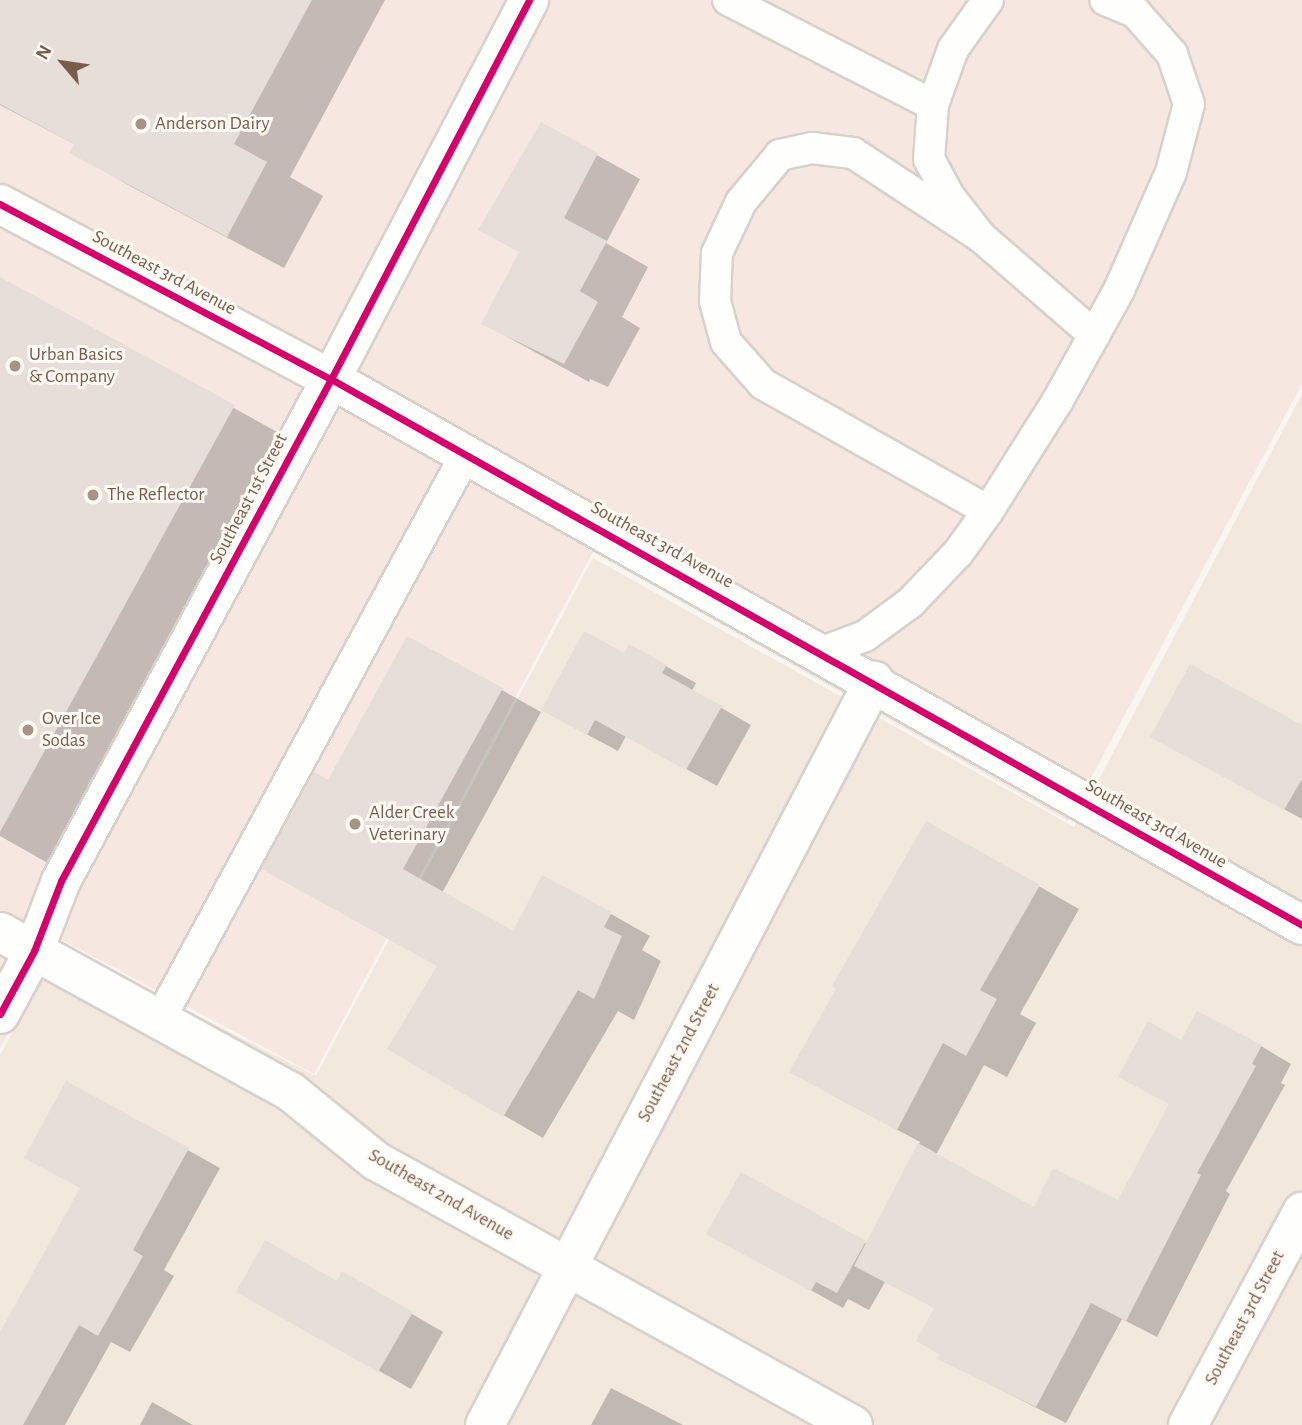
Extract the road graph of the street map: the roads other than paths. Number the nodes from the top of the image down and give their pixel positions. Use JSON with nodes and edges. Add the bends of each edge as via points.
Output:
{"nodes":[{"id":1,"x":529,"y":0,"type":"edge"},
{"id":2,"x":728,"y":0,"type":"edge"},
{"id":3,"x":988,"y":0,"type":"edge"},
{"id":4,"x":1105,"y":0,"type":"edge"},
{"id":5,"x":933,"y":105,"type":"junction"},
{"id":6,"x":0,"y":204,"type":"edge"},
{"id":7,"x":981,"y":237,"type":"junction"},
{"id":8,"x":1094,"y":335,"type":"junction"},
{"id":9,"x":331,"y":379,"type":"junction"},
{"id":10,"x":466,"y":454,"type":"junction"},
{"id":11,"x":988,"y":511,"type":"junction"},
{"id":12,"x":822,"y":652,"type":"junction"},
{"id":13,"x":874,"y":681,"type":"junction"},
{"id":14,"x":1302,"y":925,"type":"edge"},
{"id":15,"x":0,"y":932,"type":"edge"},
{"id":16,"x":34,"y":951,"type":"junction"},
{"id":17,"x":0,"y":1014,"type":"edge"},
{"id":18,"x":160,"y":1020,"type":"junction"},
{"id":19,"x":1302,"y":1212,"type":"edge"},
{"id":20,"x":567,"y":1268,"type":"junction"},
{"id":21,"x":485,"y":1425,"type":"edge"},
{"id":22,"x":853,"y":1425,"type":"edge"},
{"id":23,"x":1188,"y":1425,"type":"edge"}],
"edges":[{"from":1,"to":9,"type":"street","name":"Southeast 1st Street"},
{"from":2,"to":5,"type":"lane"},
{"from":3,"to":5,"type":"lane","via":[[953,49]]},
{"from":4,"to":8,"type":"lane","via":[[1135,12],[1172,54],[1189,104],[1171,172]]},
{"from":5,"to":7,"type":"lane","via":[[929,159]]},
{"from":6,"to":9,"type":"street","name":"Southeast 3rd Avenue"},
{"from":7,"to":8,"type":"lane"},
{"from":7,"to":11,"type":"lane","via":[[853,153],[813,148],[780,155],[741,202],[717,253],[715,301],[726,342],[763,384]]},
{"from":8,"to":11,"type":"lane"},
{"from":9,"to":10,"type":"street","name":"Southeast 3rd Avenue"},
{"from":9,"to":16,"type":"street","name":"Southeast 1st Street","via":[[61,881]]},
{"from":10,"to":12,"type":"street","name":"Southeast 3rd Avenue"},
{"from":10,"to":18,"type":"lane"},
{"from":11,"to":12,"type":"lane","via":[[958,553],[910,603],[865,636]]},
{"from":12,"to":13,"type":"street","name":"Southeast 3rd Avenue"},
{"from":13,"to":14,"type":"street","name":"Southeast 3rd Avenue"},
{"from":13,"to":20,"type":"street","name":"Southeast 2nd Street"},
{"from":15,"to":16,"type":"street","name":"Southeast 2nd Avenue"},
{"from":16,"to":17,"type":"street","name":"Southeast 1st Street"},
{"from":16,"to":18,"type":"street","name":"Southeast 2nd Avenue"},
{"from":18,"to":20,"type":"street","name":"Southeast 2nd Avenue","via":[[291,1092],[376,1161]]},
{"from":19,"to":23,"type":"street","name":"Southeast 3rd Street"},
{"from":20,"to":21,"type":"street","name":"Southeast 2nd Street"},
{"from":20,"to":22,"type":"street","name":"Southeast 2nd Avenue"}]}
